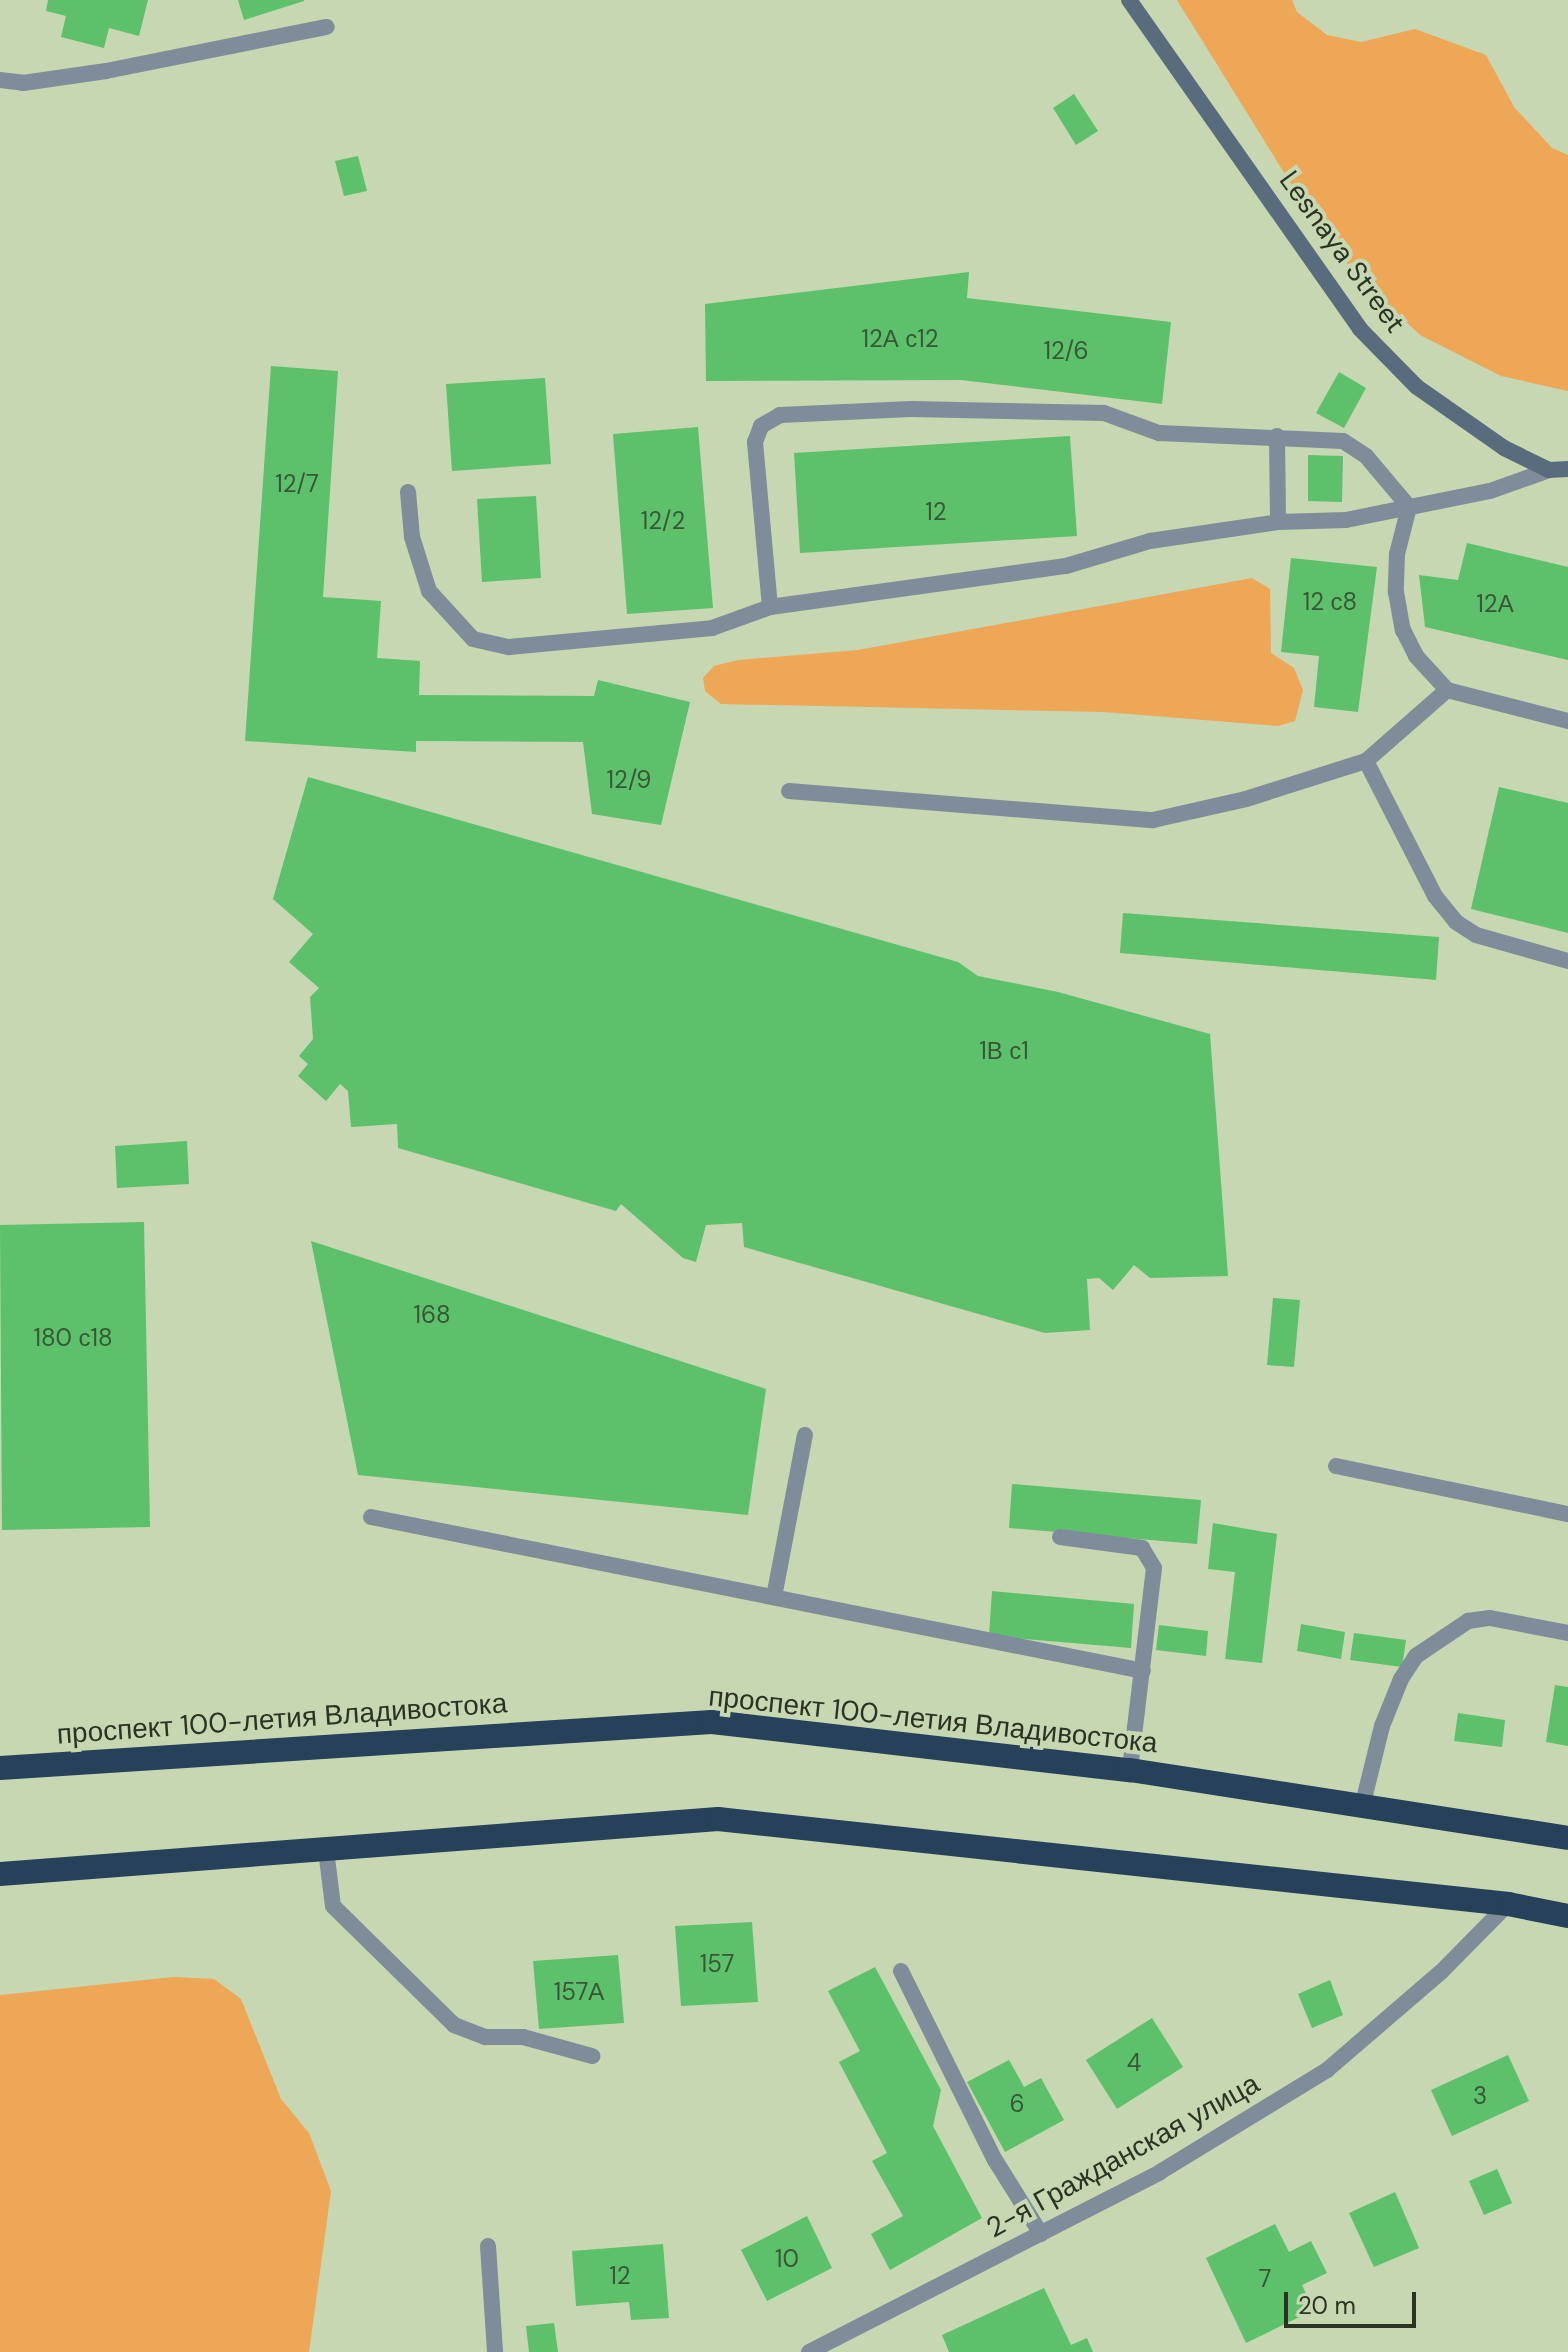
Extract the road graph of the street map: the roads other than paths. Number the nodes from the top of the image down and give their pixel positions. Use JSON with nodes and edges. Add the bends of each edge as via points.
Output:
{"nodes":[{"id":1,"x":1129,"y":0,"type":"edge"},
{"id":2,"x":327,"y":27,"type":"dead end"},
{"id":3,"x":0,"y":80,"type":"edge"},
{"id":4,"x":1277,"y":436,"type":"junction"},
{"id":5,"x":1568,"y":469,"type":"edge"},
{"id":6,"x":1549,"y":470,"type":"junction"},
{"id":7,"x":408,"y":492,"type":"dead end"},
{"id":8,"x":1409,"y":507,"type":"junction"},
{"id":9,"x":1278,"y":522,"type":"junction"},
{"id":10,"x":770,"y":607,"type":"junction"},
{"id":11,"x":1447,"y":690,"type":"junction"},
{"id":12,"x":1568,"y":721,"type":"edge"},
{"id":13,"x":1366,"y":761,"type":"junction"},
{"id":14,"x":789,"y":791,"type":"dead end"},
{"id":15,"x":1568,"y":961,"type":"edge"},
{"id":16,"x":805,"y":1435,"type":"dead end"},
{"id":17,"x":1336,"y":1466,"type":"dead end"},
{"id":18,"x":1568,"y":1514,"type":"edge"},
{"id":19,"x":371,"y":1517,"type":"dead end"},
{"id":20,"x":1060,"y":1537,"type":"dead end"},
{"id":21,"x":774,"y":1597,"type":"junction"},
{"id":22,"x":1568,"y":1633,"type":"edge"},
{"id":23,"x":1143,"y":1671,"type":"junction"},
{"id":24,"x":0,"y":1768,"type":"edge"},
{"id":25,"x":1130,"y":1770,"type":"junction"},
{"id":26,"x":1362,"y":1807,"type":"junction"},
{"id":27,"x":1568,"y":1838,"type":"edge"},
{"id":28,"x":326,"y":1850,"type":"junction"},
{"id":29,"x":0,"y":1874,"type":"edge"},
{"id":30,"x":1508,"y":1904,"type":"junction"},
{"id":31,"x":1568,"y":1916,"type":"edge"},
{"id":32,"x":901,"y":1971,"type":"dead end"},
{"id":33,"x":592,"y":2056,"type":"dead end"},
{"id":34,"x":1041,"y":2234,"type":"junction"},
{"id":35,"x":488,"y":2246,"type":"dead end"},
{"id":36,"x":495,"y":2352,"type":"edge"},
{"id":37,"x":809,"y":2352,"type":"edge"}],
"edges":[{"from":1,"to":6,"type":"main road","name":"Lesnaya Street","via":[[1360,329],[1417,387],[1504,448]]},
{"from":2,"to":3,"type":"street","via":[[106,71],[23,83]]},
{"from":4,"to":8,"type":"street","via":[[1351,444]]},
{"from":4,"to":9,"type":"street"},
{"from":4,"to":10,"type":"street","via":[[1159,433],[1104,413],[911,409],[780,415],[761,426],[755,442]]},
{"from":5,"to":6,"type":"main road","name":"Lesnaya Street"},
{"from":6,"to":8,"type":"street","via":[[1490,491]]},
{"from":7,"to":10,"type":"street","via":[[412,537],[429,591],[473,639],[488,644],[712,628]]},
{"from":8,"to":9,"type":"street","via":[[1346,520]]},
{"from":8,"to":11,"type":"street","via":[[1397,554],[1403,630],[1416,656]]},
{"from":9,"to":10,"type":"street","via":[[1150,541],[1066,566]]},
{"from":11,"to":12,"type":"street"},
{"from":11,"to":13,"type":"street"},
{"from":13,"to":14,"type":"street","via":[[1246,799],[1153,820]]},
{"from":13,"to":15,"type":"street","via":[[1435,896],[1456,922],[1490,940]]},
{"from":16,"to":21,"type":"street"},
{"from":17,"to":18,"type":"street"},
{"from":19,"to":21,"type":"street"},
{"from":20,"to":23,"type":"street","via":[[1142,1548],[1149,1554],[1154,1568]]},
{"from":21,"to":23,"type":"street"},
{"from":22,"to":26,"type":"street","via":[[1490,1618],[1468,1621],[1416,1656],[1382,1726]]},
{"from":23,"to":25,"type":"street"},
{"from":24,"to":25,"type":"highway","name":"проспект 100-летия Владивостока","via":[[712,1722]]},
{"from":25,"to":26,"type":"highway","name":"проспект 100-летия Владивостока"},
{"from":26,"to":27,"type":"highway","name":"проспект 100-летия Владивостока"},
{"from":28,"to":29,"type":"highway"},
{"from":28,"to":30,"type":"highway","via":[[718,1819]]},
{"from":28,"to":33,"type":"street","via":[[333,1906],[454,2025],[486,2037],[523,2037]]},
{"from":30,"to":31,"type":"highway"},
{"from":30,"to":34,"type":"street","name":"2-я Гражданская улица","via":[[1441,1972],[1327,2070],[1160,2172]]},
{"from":32,"to":34,"type":"street","via":[[995,2160]]},
{"from":34,"to":37,"type":"street","name":"2-я Гражданская улица"},
{"from":35,"to":36,"type":"street"}]}
